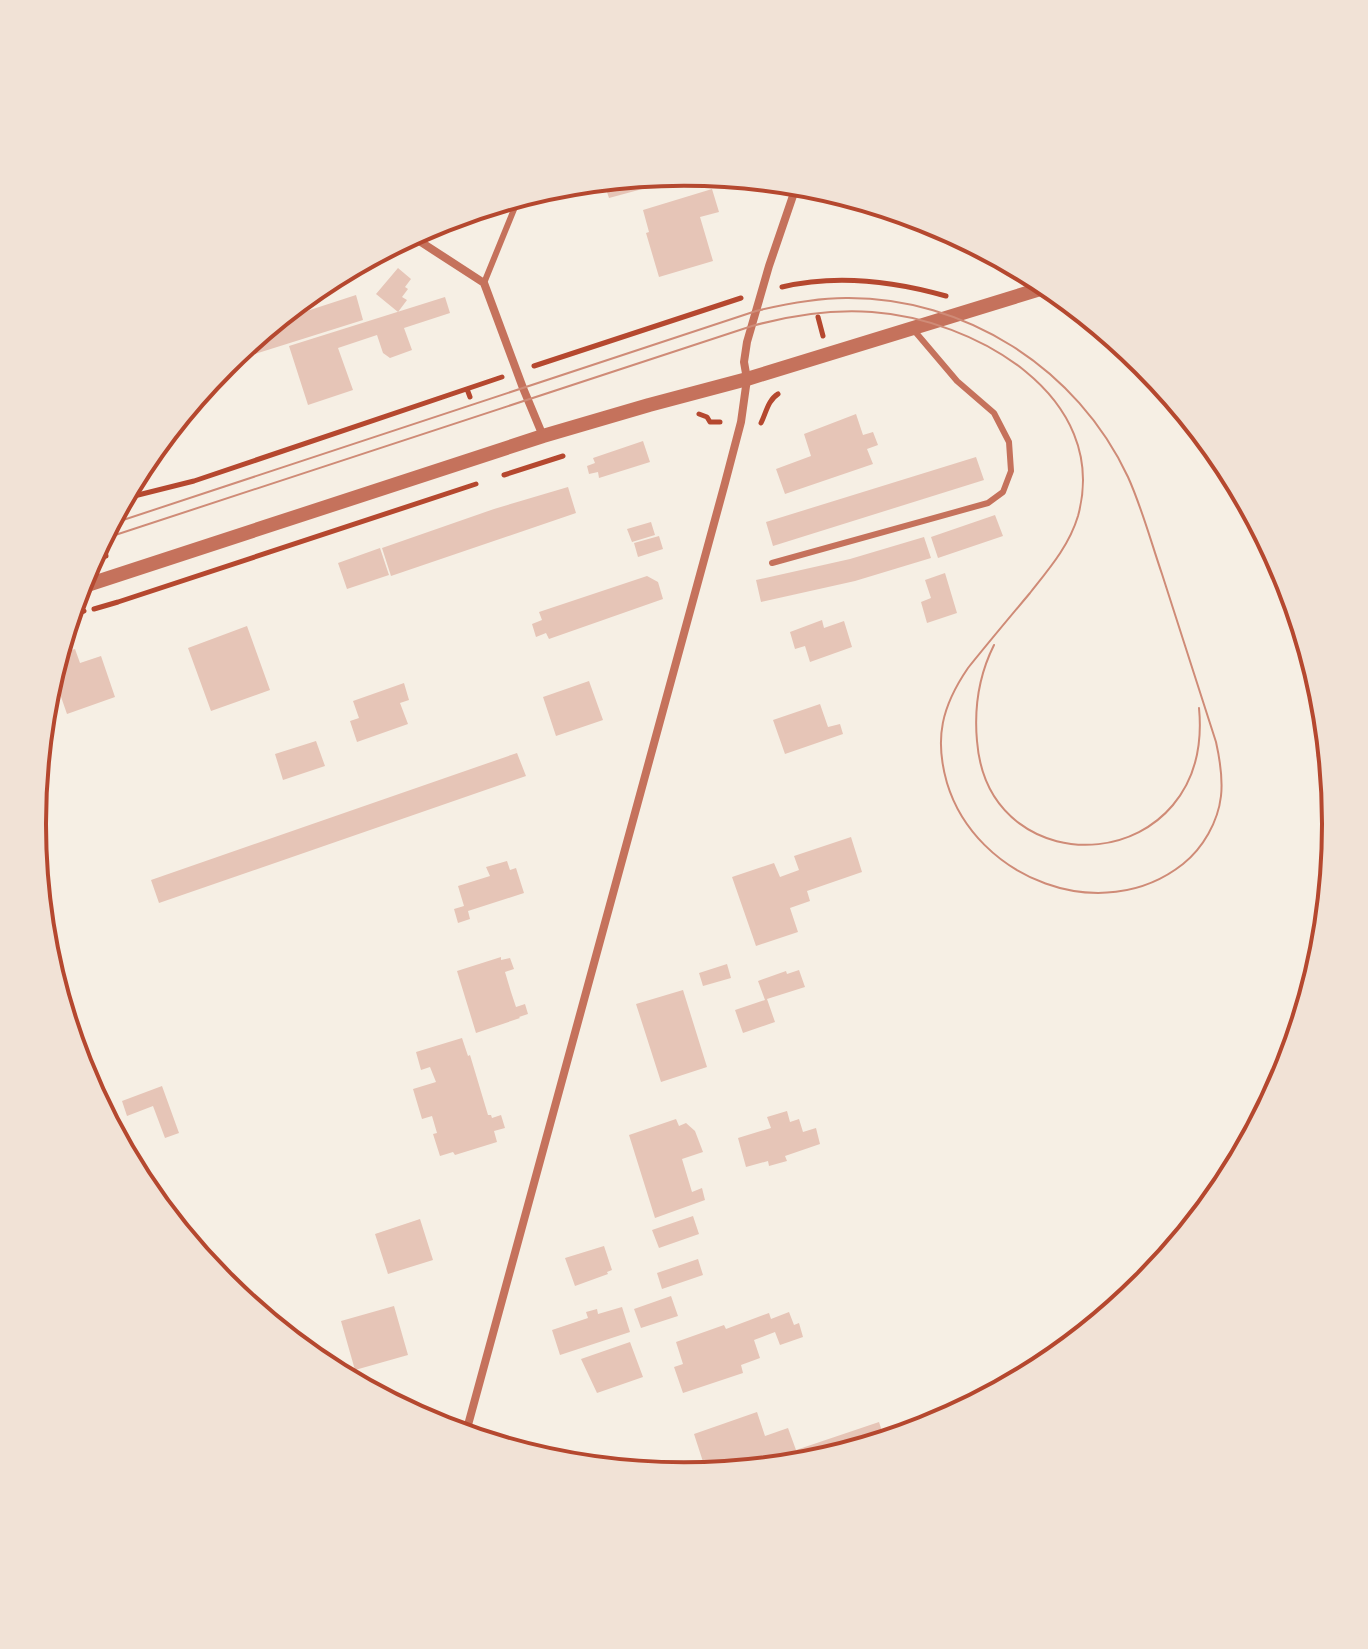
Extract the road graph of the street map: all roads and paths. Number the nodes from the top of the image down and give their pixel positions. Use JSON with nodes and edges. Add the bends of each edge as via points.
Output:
{"nodes":[{"id":1,"x":793,"y":196,"type":"edge"},
{"id":2,"x":514,"y":210,"type":"edge"},
{"id":3,"x":422,"y":243,"type":"edge"},
{"id":4,"x":808,"y":282,"type":"junction"},
{"id":5,"x":484,"y":283,"type":"junction"},
{"id":6,"x":773,"y":289,"type":"dead end"},
{"id":7,"x":1033,"y":291,"type":"edge"},
{"id":8,"x":811,"y":293,"type":"dead end"},
{"id":9,"x":748,"y":296,"type":"dead end"},
{"id":10,"x":949,"y":297,"type":"dead end"},
{"id":11,"x":818,"y":317,"type":"dead end"},
{"id":12,"x":912,"y":328,"type":"junction"},
{"id":13,"x":825,"y":341,"type":"dead end"},
{"id":14,"x":534,"y":366,"type":"dead end"},
{"id":15,"x":502,"y":377,"type":"dead end"},
{"id":16,"x":747,"y":379,"type":"junction"},
{"id":17,"x":467,"y":389,"type":"junction"},
{"id":18,"x":780,"y":393,"type":"dead end"},
{"id":19,"x":470,"y":397,"type":"dead end"},
{"id":20,"x":690,"y":416,"type":"dead end"},
{"id":21,"x":720,"y":422,"type":"dead end"},
{"id":22,"x":756,"y":422,"type":"dead end"},
{"id":23,"x":543,"y":436,"type":"junction"},
{"id":24,"x":569,"y":454,"type":"dead end"},
{"id":25,"x":494,"y":478,"type":"dead end"},
{"id":26,"x":479,"y":483,"type":"dead end"},
{"id":27,"x":137,"y":495,"type":"edge"},
{"id":28,"x":772,"y":563,"type":"dead end"},
{"id":29,"x":94,"y":583,"type":"edge"},
{"id":30,"x":83,"y":612,"type":"edge"},
{"id":31,"x":468,"y":1425,"type":"edge"}],
"edges":[{"from":1,"to":16,"type":"street","via":[[747,342]]},
{"from":2,"to":5,"type":"lane"},
{"from":3,"to":5,"type":"street"},
{"from":4,"to":6,"type":"path"},
{"from":4,"to":8,"type":"path"},
{"from":4,"to":10,"type":"path","via":[[873,282]]},
{"from":5,"to":23,"type":"street"},
{"from":7,"to":12,"type":"street"},
{"from":9,"to":14,"type":"path"},
{"from":11,"to":13,"type":"path"},
{"from":12,"to":16,"type":"street"},
{"from":12,"to":28,"type":"lane","via":[[957,381],[994,413],[1009,442],[1011,471],[1003,492],[988,503]]},
{"from":15,"to":17,"type":"path"},
{"from":16,"to":23,"type":"street"},
{"from":16,"to":31,"type":"street","via":[[725,483]]},
{"from":17,"to":19,"type":"path"},
{"from":17,"to":27,"type":"path"},
{"from":18,"to":22,"type":"path","via":[[762,423]]},
{"from":20,"to":21,"type":"path","via":[[702,414],[710,422]]},
{"from":23,"to":29,"type":"street"},
{"from":24,"to":25,"type":"path"},
{"from":26,"to":30,"type":"path"}]}
